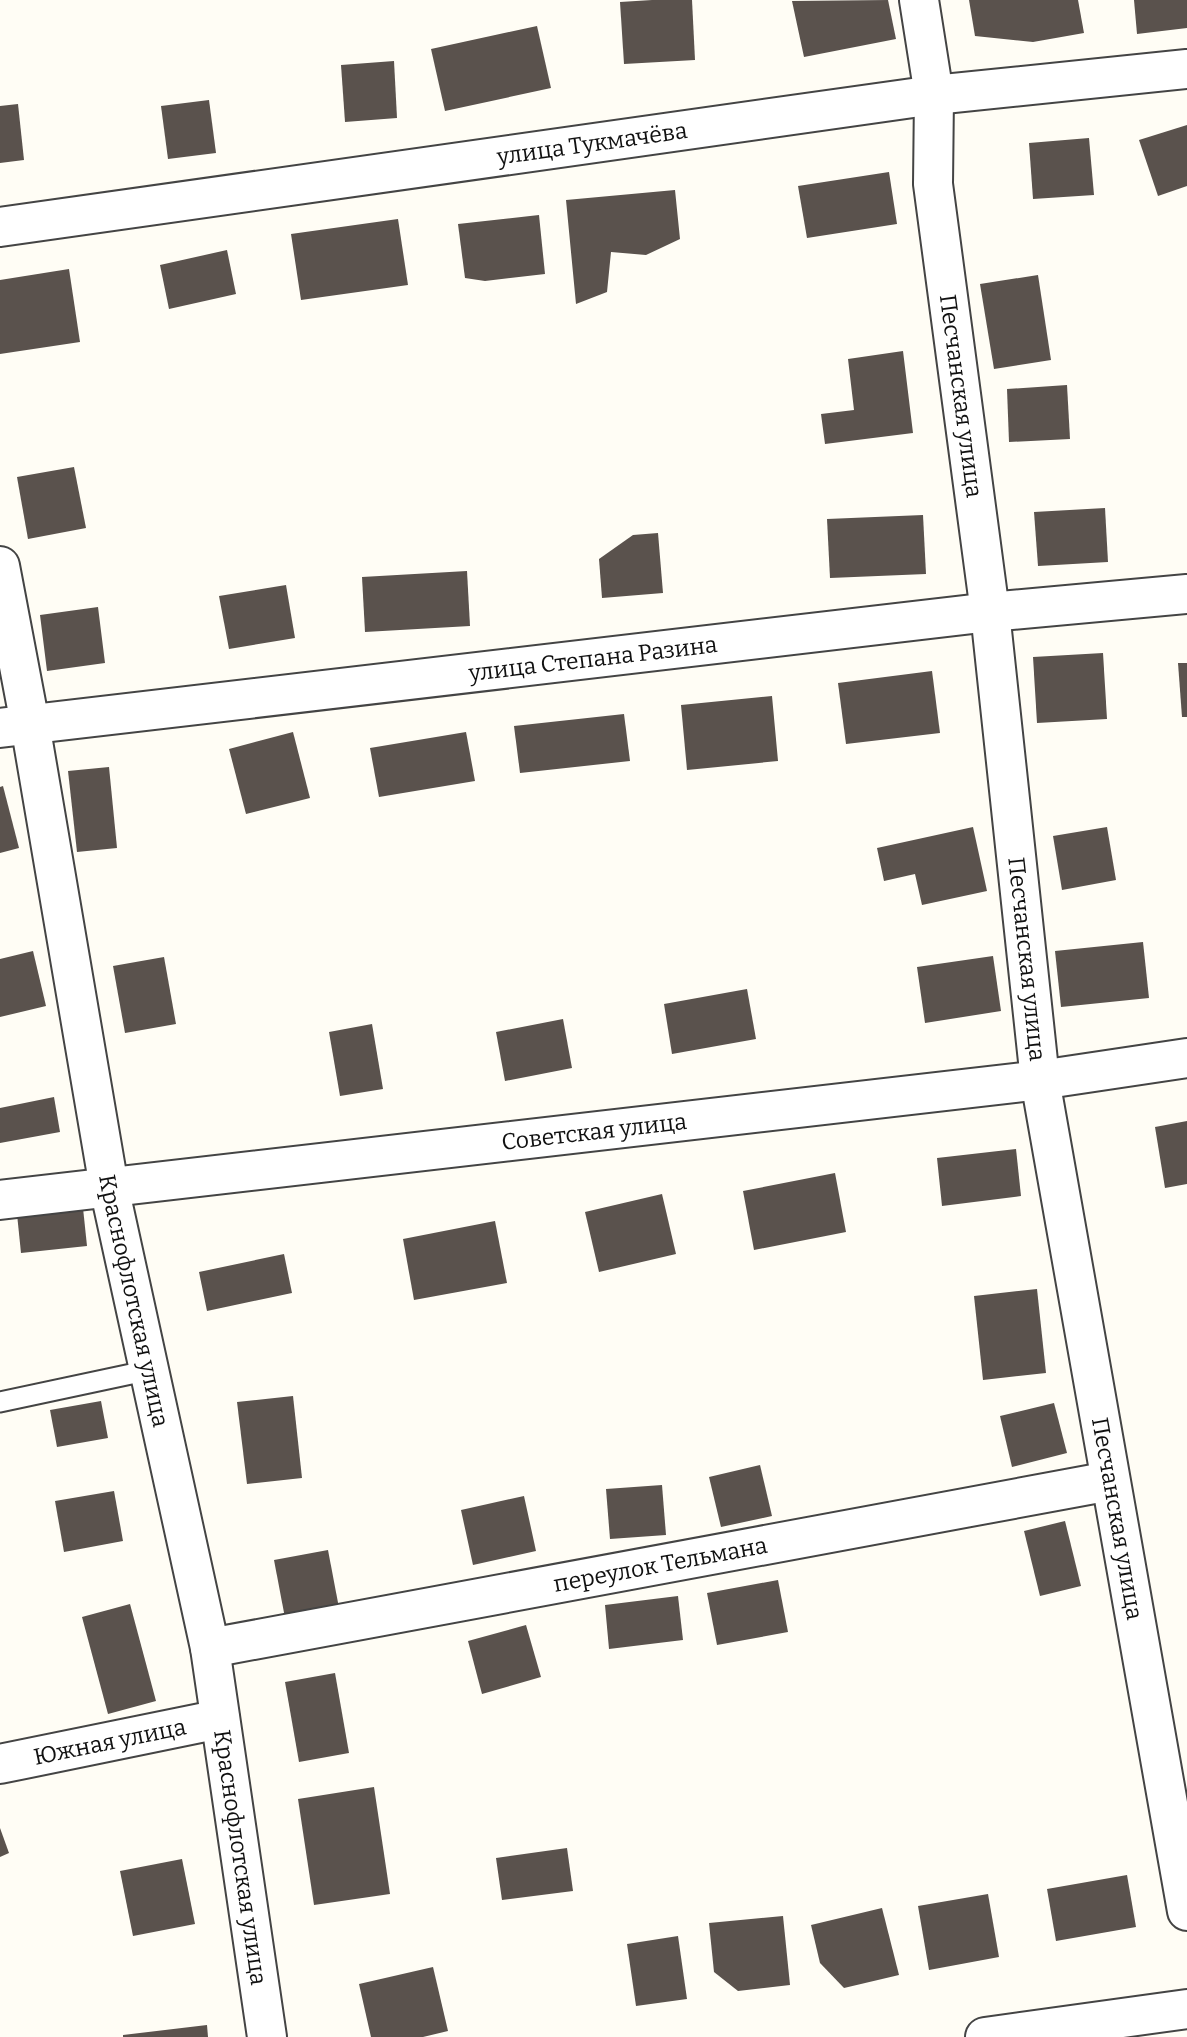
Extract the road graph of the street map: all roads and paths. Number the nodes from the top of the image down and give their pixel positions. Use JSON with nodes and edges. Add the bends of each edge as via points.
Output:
{"nodes":[{"id":1,"x":919,"y":0,"type":"edge"},
{"id":2,"x":1187,"y":69,"type":"edge"},
{"id":3,"x":934,"y":95,"type":"junction"},
{"id":4,"x":0,"y":227,"type":"edge"},
{"id":5,"x":0,"y":566,"type":"edge"},
{"id":6,"x":1187,"y":594,"type":"edge"},
{"id":7,"x":990,"y":612,"type":"junction"},
{"id":8,"x":15,"y":726,"type":"edge"},
{"id":9,"x":1187,"y":1058,"type":"edge"},
{"id":10,"x":1040,"y":1080,"type":"junction"},
{"id":11,"x":109,"y":1187,"type":"junction"},
{"id":12,"x":0,"y":1200,"type":"edge"},
{"id":13,"x":150,"y":1370,"type":"junction"},
{"id":14,"x":0,"y":1402,"type":"edge"},
{"id":15,"x":1111,"y":1481,"type":"junction"},
{"id":16,"x":209,"y":1648,"type":"junction"},
{"id":17,"x":220,"y":1719,"type":"junction"},
{"id":18,"x":0,"y":1764,"type":"edge"},
{"id":19,"x":1187,"y":1911,"type":"edge"},
{"id":20,"x":1187,"y":2008,"type":"edge"},
{"id":21,"x":267,"y":2037,"type":"edge"},
{"id":22,"x":985,"y":2037,"type":"edge"}],
"edges":[{"from":1,"to":3,"type":"street","name":"Песчанская улица"},
{"from":2,"to":3,"type":"street","name":"улица Тукмачёва"},
{"from":3,"to":4,"type":"street","name":"улица Тукмачёва"},
{"from":3,"to":7,"type":"street","name":"Песчанская улица","via":[[933,184]]},
{"from":5,"to":8,"type":"street","name":"Краснофлотская улица"},
{"from":6,"to":7,"type":"street","name":"улица Степана Разина"},
{"from":7,"to":8,"type":"street","name":"улица Степана Разина"},
{"from":7,"to":10,"type":"street","name":"Песчанская улица"},
{"from":8,"to":11,"type":"street","name":"Краснофлотская улица"},
{"from":9,"to":10,"type":"street","name":"Советская улица"},
{"from":10,"to":11,"type":"street","name":"Советская улица"},
{"from":10,"to":15,"type":"street","name":"Песчанская улица"},
{"from":11,"to":12,"type":"street","name":"Советская улица"},
{"from":11,"to":13,"type":"street","name":"Краснофлотская улица"},
{"from":13,"to":14,"type":"lane"},
{"from":13,"to":16,"type":"street","name":"Краснофлотская улица"},
{"from":15,"to":16,"type":"street","name":"переулок Тельмана"},
{"from":15,"to":19,"type":"street","name":"Песчанская улица"},
{"from":16,"to":17,"type":"street","name":"Краснофлотская улица"},
{"from":17,"to":18,"type":"street","name":"Южная улица"},
{"from":17,"to":21,"type":"street","name":"Краснофлотская улица"},
{"from":20,"to":22,"type":"street"}]}
